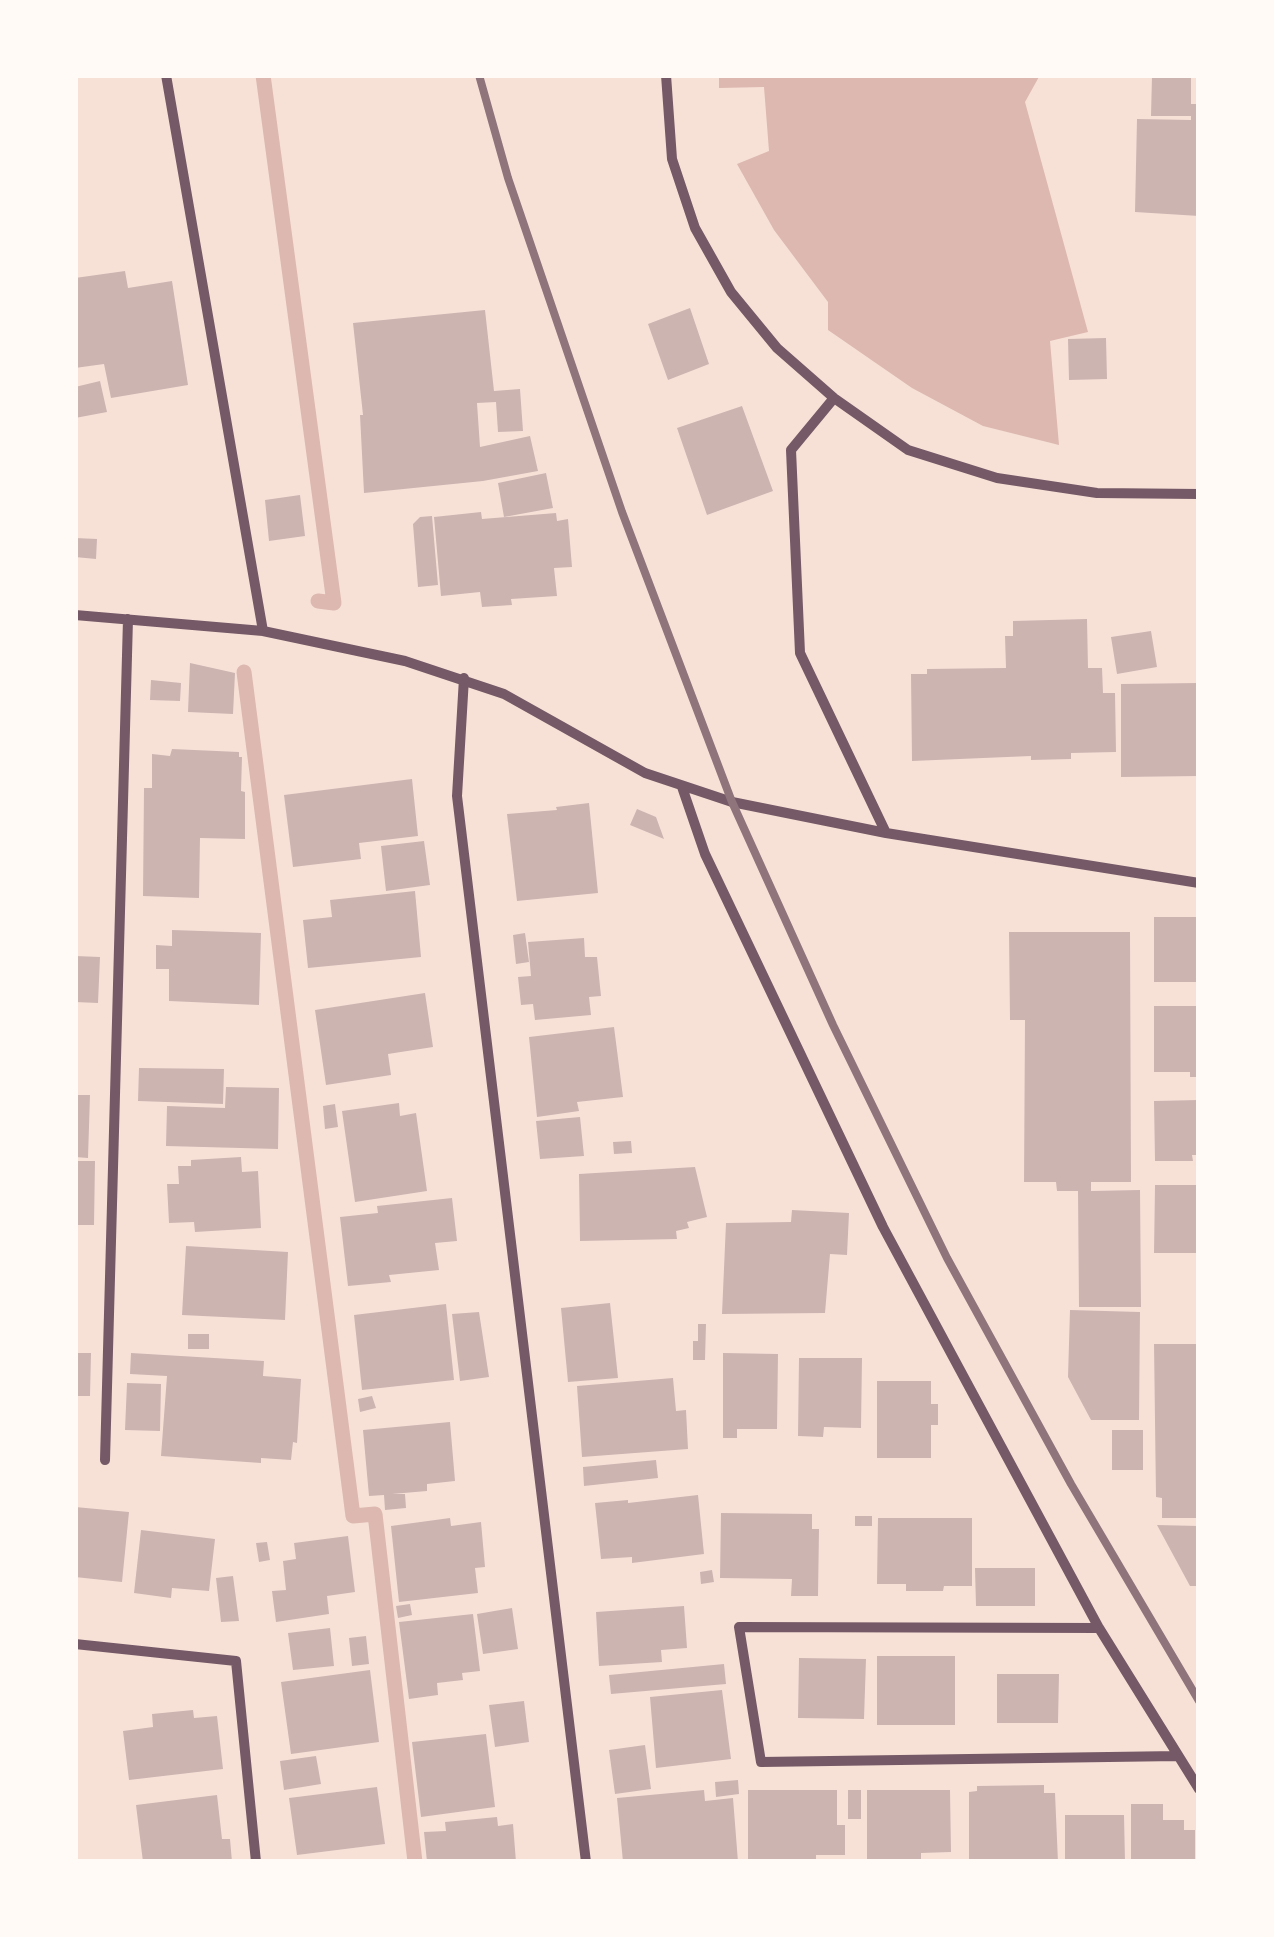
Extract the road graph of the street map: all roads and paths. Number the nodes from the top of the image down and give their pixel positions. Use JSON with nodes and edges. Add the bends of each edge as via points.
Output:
{"nodes":[{"id":1,"x":166,"y":75,"type":"edge"},
{"id":2,"x":666,"y":75,"type":"edge"},
{"id":3,"x":834,"y":398,"type":"junction"},
{"id":4,"x":1199,"y":494,"type":"edge"},
{"id":5,"x":75,"y":616,"type":"edge"},
{"id":6,"x":128,"y":619,"type":"junction"},
{"id":7,"x":263,"y":631,"type":"junction"},
{"id":8,"x":464,"y":678,"type":"junction"},
{"id":9,"x":682,"y":787,"type":"junction"},
{"id":10,"x":886,"y":833,"type":"junction"},
{"id":11,"x":1199,"y":883,"type":"edge"},
{"id":12,"x":105,"y":1460,"type":"dead end"},
{"id":13,"x":1099,"y":1628,"type":"junction"},
{"id":14,"x":75,"y":1644,"type":"edge"},
{"id":15,"x":1178,"y":1756,"type":"junction"},
{"id":16,"x":1199,"y":1788,"type":"edge"},
{"id":17,"x":256,"y":1862,"type":"edge"},
{"id":18,"x":586,"y":1862,"type":"edge"}],
"edges":[{"from":1,"to":7,"type":"street"},
{"from":2,"to":3,"type":"street","via":[[672,159],[696,228],[732,292],[766,334]]},
{"from":3,"to":4,"type":"street","via":[[908,450],[996,478],[1097,492]]},
{"from":3,"to":10,"type":"street","via":[[791,450],[800,654]]},
{"from":5,"to":6,"type":"street"},
{"from":6,"to":7,"type":"street"},
{"from":6,"to":12,"type":"street"},
{"from":7,"to":8,"type":"street"},
{"from":8,"to":9,"type":"street"},
{"from":8,"to":18,"type":"street","via":[[458,796]]},
{"from":9,"to":10,"type":"street"},
{"from":9,"to":13,"type":"street","via":[[705,854],[884,1227]]},
{"from":10,"to":11,"type":"street"},
{"from":13,"to":15,"type":"street"},
{"from":13,"to":15,"type":"street","via":[[740,1627],[761,1762]]},
{"from":14,"to":17,"type":"street","via":[[236,1661]]},
{"from":15,"to":16,"type":"street"}]}
